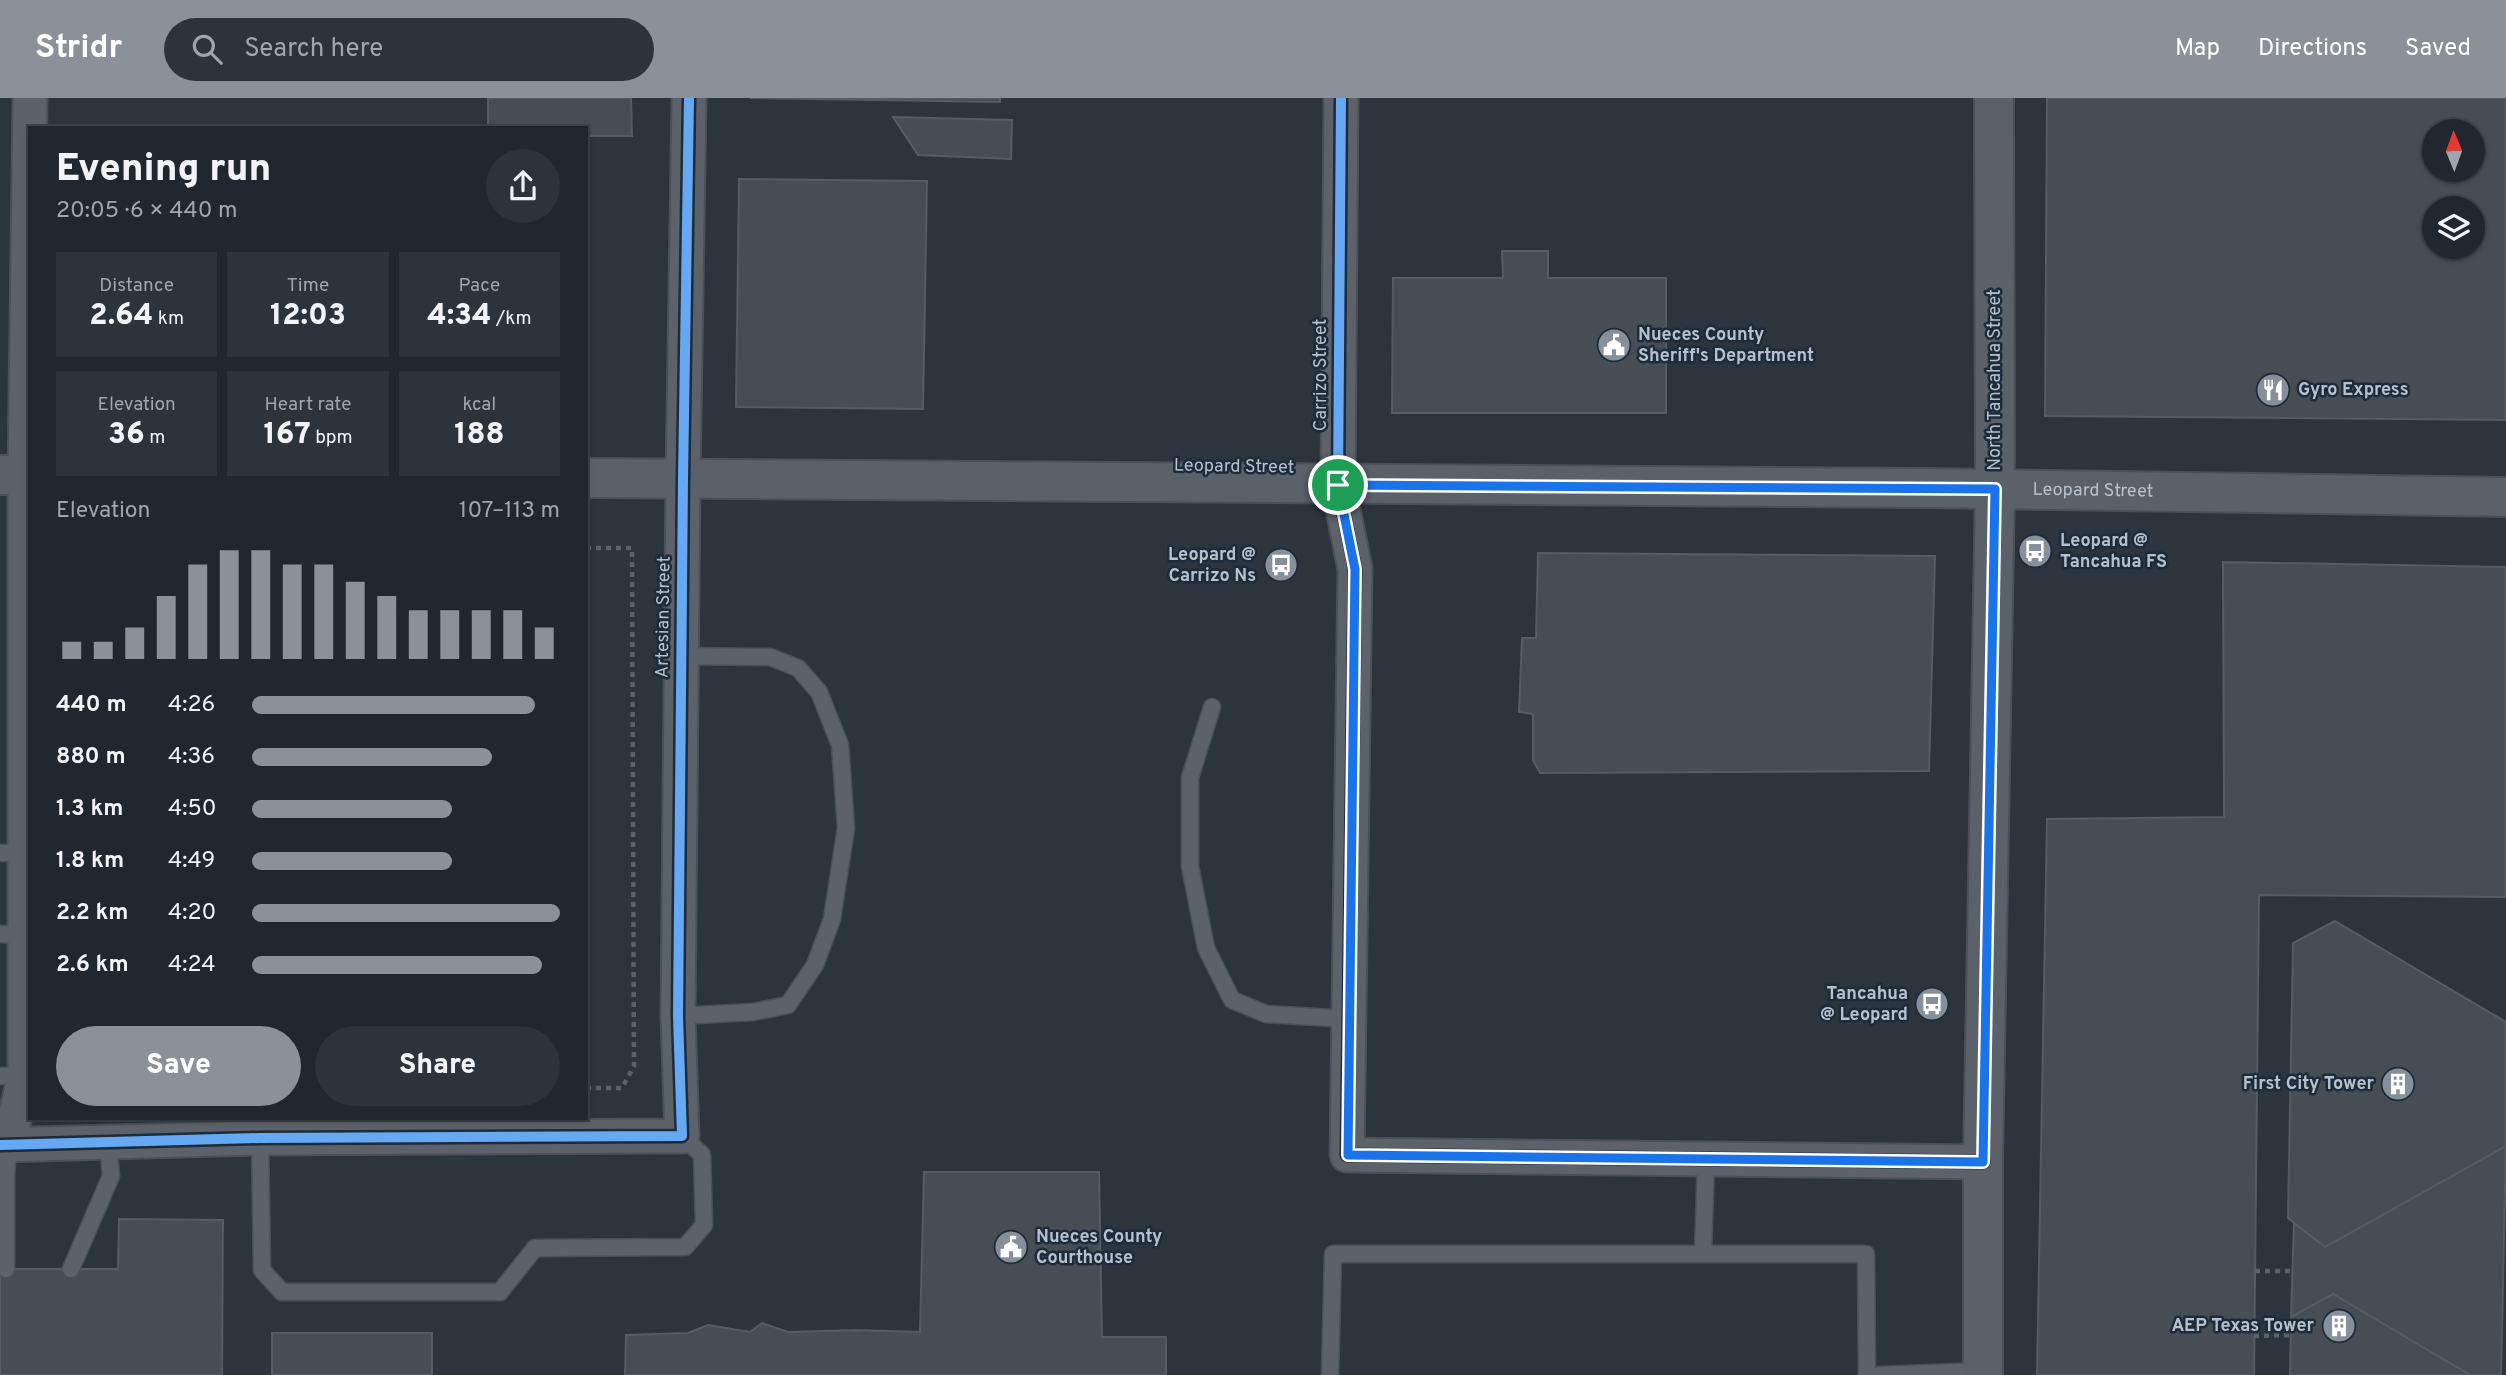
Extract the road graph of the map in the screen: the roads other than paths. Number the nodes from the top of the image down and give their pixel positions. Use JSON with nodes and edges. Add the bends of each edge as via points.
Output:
{"nodes":[{"id":1,"x":30,"y":98,"type":"edge"},
{"id":2,"x":690,"y":98,"type":"edge"},
{"id":3,"x":1341,"y":98,"type":"edge"},
{"id":4,"x":1994,"y":98,"type":"edge"},
{"id":5,"x":29,"y":126,"type":"edge"},
{"id":6,"x":28,"y":161,"type":"edge"},
{"id":7,"x":18,"y":475,"type":"edge"},
{"id":8,"x":588,"y":478,"type":"edge"},
{"id":9,"x":683,"y":479,"type":"junction"},
{"id":10,"x":1338,"y":485,"type":"junction"},
{"id":11,"x":1995,"y":489,"type":"junction"},
{"id":12,"x":2506,"y":497,"type":"edge"},
{"id":13,"x":681,"y":656,"type":"junction"},
{"id":14,"x":1212,"y":707,"type":"dead end"},
{"id":15,"x":12,"y":853,"type":"edge"},
{"id":16,"x":12,"y":935,"type":"edge"},
{"id":17,"x":678,"y":1016,"type":"junction"},
{"id":18,"x":1349,"y":1019,"type":"junction"},
{"id":19,"x":12,"y":1076,"type":"edge"},
{"id":20,"x":682,"y":1136,"type":"junction"},
{"id":21,"x":260,"y":1138,"type":"junction"},
{"id":22,"x":108,"y":1142,"type":"junction"},
{"id":23,"x":4,"y":1145,"type":"edge"},
{"id":24,"x":1706,"y":1159,"type":"junction"},
{"id":25,"x":1983,"y":1162,"type":"junction"},
{"id":26,"x":1703,"y":1254,"type":"junction"},
{"id":27,"x":6,"y":1269,"type":"dead end"},
{"id":28,"x":71,"y":1269,"type":"dead end"},
{"id":29,"x":1983,"y":1373,"type":"edge"},
{"id":30,"x":1330,"y":1375,"type":"edge"},
{"id":31,"x":1867,"y":1375,"type":"edge"},
{"id":32,"x":1880,"y":1375,"type":"edge"}],
"edges":[{"from":1,"to":5,"type":"street"},
{"from":2,"to":9,"type":"street","name":"Artesian Street"},
{"from":3,"to":10,"type":"street","name":"Carrizo Street"},
{"from":4,"to":11,"type":"main road","name":"North Tancahua Street"},
{"from":6,"to":7,"type":"street"},
{"from":7,"to":15,"type":"street"},
{"from":8,"to":9,"type":"main road","name":"Leopard Street"},
{"from":9,"to":10,"type":"main road","name":"Leopard Street"},
{"from":9,"to":13,"type":"street","name":"Artesian Street"},
{"from":10,"to":11,"type":"main road","name":"Leopard Street"},
{"from":10,"to":18,"type":"street","name":"Carrizo Street","via":[[1355,569]]},
{"from":11,"to":12,"type":"main road","name":"Leopard Street"},
{"from":11,"to":25,"type":"main road","name":"North Tancahua Street"},
{"from":13,"to":17,"type":"street","name":"Artesian Street"},
{"from":13,"to":17,"type":"lane","via":[[770,657],[798,668],[819,692],[840,745],[846,828],[832,919],[815,965],[788,1005]]},
{"from":14,"to":18,"type":"lane","via":[[1190,778],[1190,866],[1206,948],[1232,1000],[1266,1014]]},
{"from":15,"to":16,"type":"street"},
{"from":16,"to":19,"type":"street"},
{"from":17,"to":20,"type":"street","name":"Artesian Street"},
{"from":18,"to":24,"type":"street","name":"Carrizo Street","via":[[1348,1155]]},
{"from":19,"to":23,"type":"street"},
{"from":20,"to":21,"type":"street"},
{"from":20,"to":21,"type":"lane","via":[[702,1155],[704,1225],[685,1247],[535,1248],[500,1292],[282,1292],[262,1270]]},
{"from":21,"to":22,"type":"street"},
{"from":22,"to":23,"type":"street"},
{"from":22,"to":28,"type":"lane","via":[[111,1176]]},
{"from":23,"to":27,"type":"lane"},
{"from":24,"to":25,"type":"street"},
{"from":24,"to":26,"type":"lane"},
{"from":25,"to":29,"type":"main road","name":"North Tancahua Street"},
{"from":26,"to":30,"type":"lane","via":[[1333,1254]]},
{"from":26,"to":31,"type":"lane","via":[[1866,1254]]},
{"from":29,"to":32,"type":"lane"}]}
